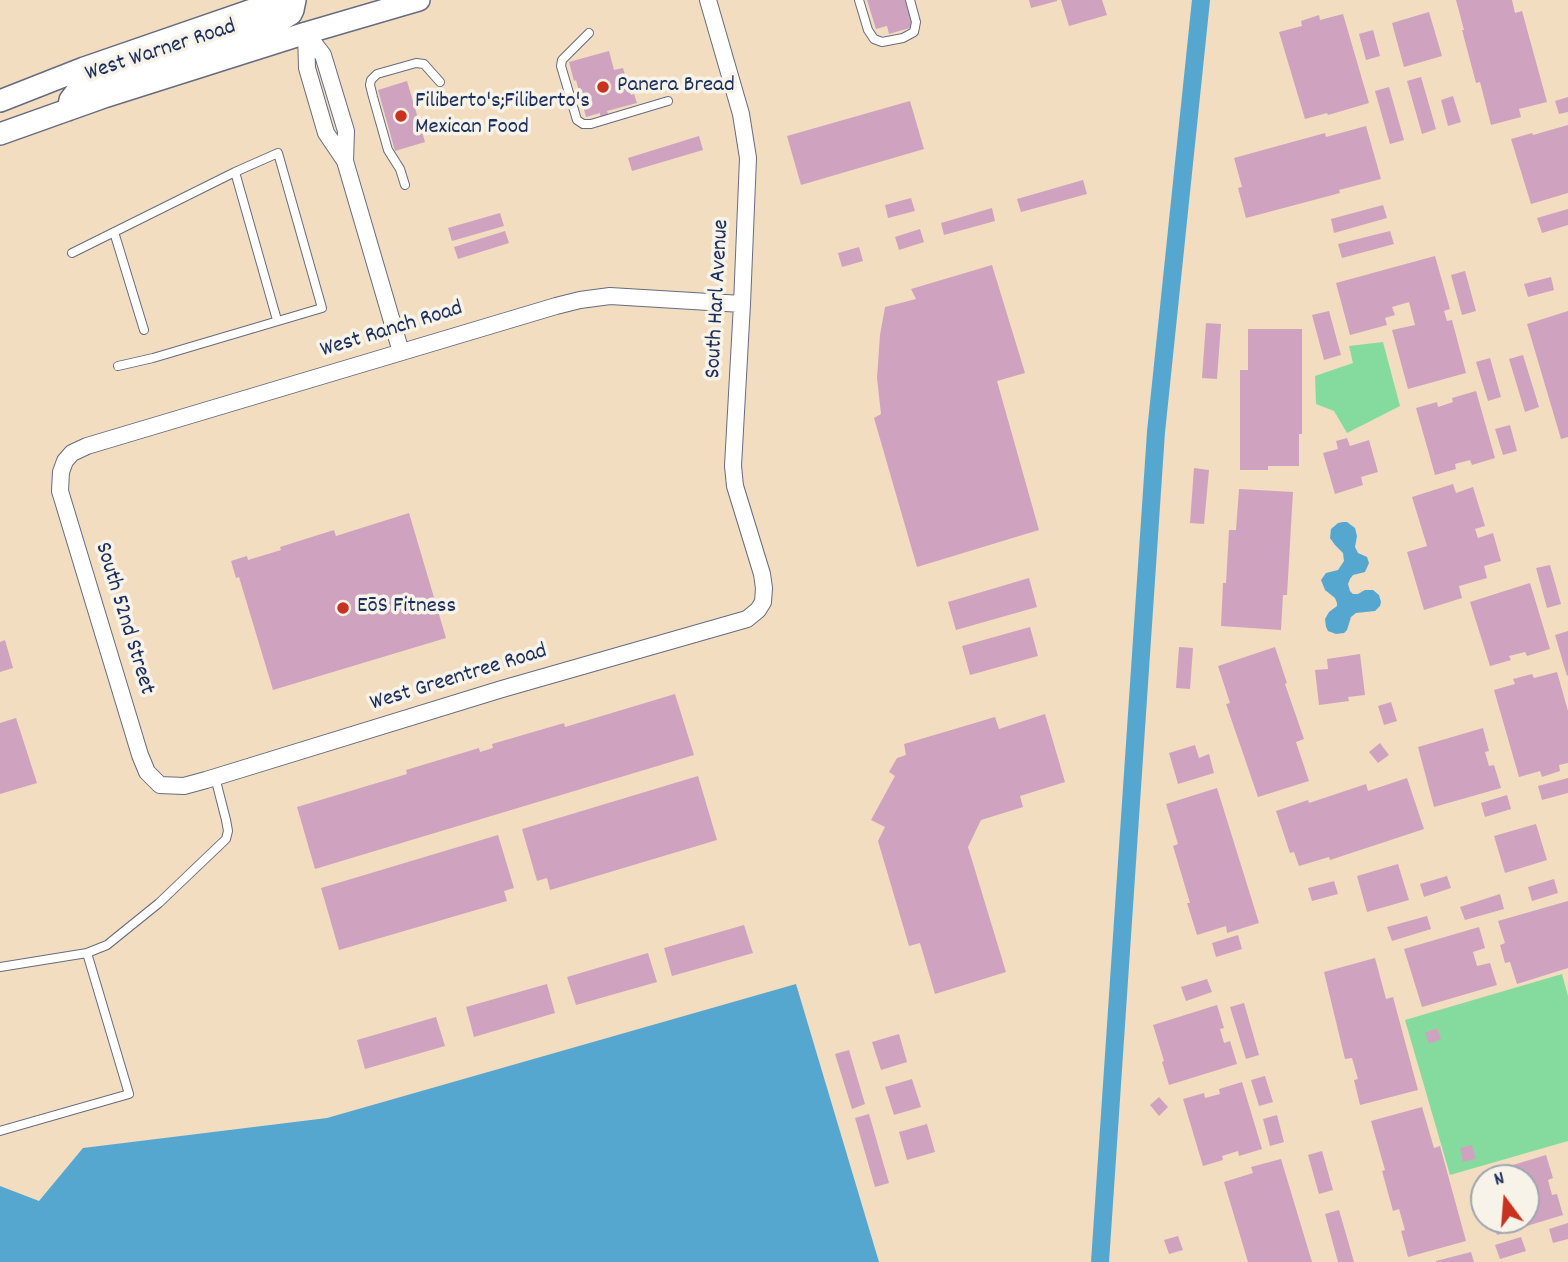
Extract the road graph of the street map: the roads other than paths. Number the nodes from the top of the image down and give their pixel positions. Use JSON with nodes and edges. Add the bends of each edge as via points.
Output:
{"nodes":[{"id":1,"x":281,"y":0,"type":"edge"},
{"id":2,"x":295,"y":0,"type":"edge"},
{"id":3,"x":419,"y":0,"type":"edge"},
{"id":4,"x":708,"y":0,"type":"edge"},
{"id":5,"x":859,"y":0,"type":"edge"},
{"id":6,"x":910,"y":0,"type":"edge"},
{"id":7,"x":306,"y":33,"type":"junction"},
{"id":8,"x":589,"y":33,"type":"dead end"},
{"id":9,"x":440,"y":82,"type":"dead end"},
{"id":10,"x":0,"y":101,"type":"edge"},
{"id":11,"x":668,"y":101,"type":"dead end"},
{"id":12,"x":68,"y":110,"type":"junction"},
{"id":13,"x":0,"y":134,"type":"edge"},
{"id":14,"x":235,"y":172,"type":"junction"},
{"id":15,"x":405,"y":185,"type":"dead end"},
{"id":16,"x":114,"y":232,"type":"junction"},
{"id":17,"x":72,"y":253,"type":"dead end"},
{"id":18,"x":742,"y":304,"type":"junction"},
{"id":19,"x":277,"y":320,"type":"junction"},
{"id":20,"x":144,"y":330,"type":"dead end"},
{"id":21,"x":401,"y":352,"type":"junction"},
{"id":22,"x":118,"y":366,"type":"dead end"},
{"id":23,"x":65,"y":461,"type":"joint"},
{"id":24,"x":763,"y":601,"type":"joint"},
{"id":25,"x":215,"y":777,"type":"junction"},
{"id":26,"x":160,"y":785,"type":"joint"},
{"id":27,"x":87,"y":953,"type":"junction"},
{"id":28,"x":0,"y":967,"type":"edge"},
{"id":29,"x":0,"y":1131,"type":"edge"}],
"edges":[{"from":1,"to":10,"type":"main road","name":"West Warner Road"},
{"from":2,"to":12,"type":"main road","via":[[291,13],[276,23],[76,92]]},
{"from":3,"to":7,"type":"main road","name":"West Warner Road"},
{"from":4,"to":18,"type":"street","name":"South Harl Avenue","via":[[746,138]]},
{"from":5,"to":6,"type":"lane","via":[[868,30],[882,42],[914,32]]},
{"from":7,"to":12,"type":"main road","name":"West Warner Road"},
{"from":7,"to":21,"type":"street","via":[[323,55],[346,131],[345,161]]},
{"from":8,"to":11,"type":"lane","via":[[561,66],[577,120],[591,124]]},
{"from":9,"to":15,"type":"lane","via":[[424,64],[416,63],[371,80],[388,150]]},
{"from":12,"to":13,"type":"main road","name":"West Warner Road"},
{"from":14,"to":16,"type":"lane"},
{"from":14,"to":19,"type":"lane"},
{"from":14,"to":19,"type":"lane","via":[[278,153],[322,308]]},
{"from":16,"to":17,"type":"lane"},
{"from":16,"to":20,"type":"lane"},
{"from":18,"to":21,"type":"street","name":"West Ranch Road","via":[[610,296],[580,300]]},
{"from":18,"to":24,"type":"street","name":"South Harl Avenue","via":[[733,466],[762,574]]},
{"from":19,"to":22,"type":"lane"},
{"from":21,"to":23,"type":"street","name":"West Ranch Road","via":[[87,446]]},
{"from":23,"to":26,"type":"street","name":"South 52nd Street","via":[[60,491],[140,755],[147,772]]},
{"from":24,"to":25,"type":"street","name":"West Greentree Road","via":[[747,619]]},
{"from":25,"to":26,"type":"street","name":"West Greentree Road","via":[[184,786]]},
{"from":25,"to":27,"type":"lane","via":[[226,839],[159,903],[107,945]]},
{"from":27,"to":28,"type":"lane"},
{"from":27,"to":29,"type":"lane","via":[[129,1094]]}]}
